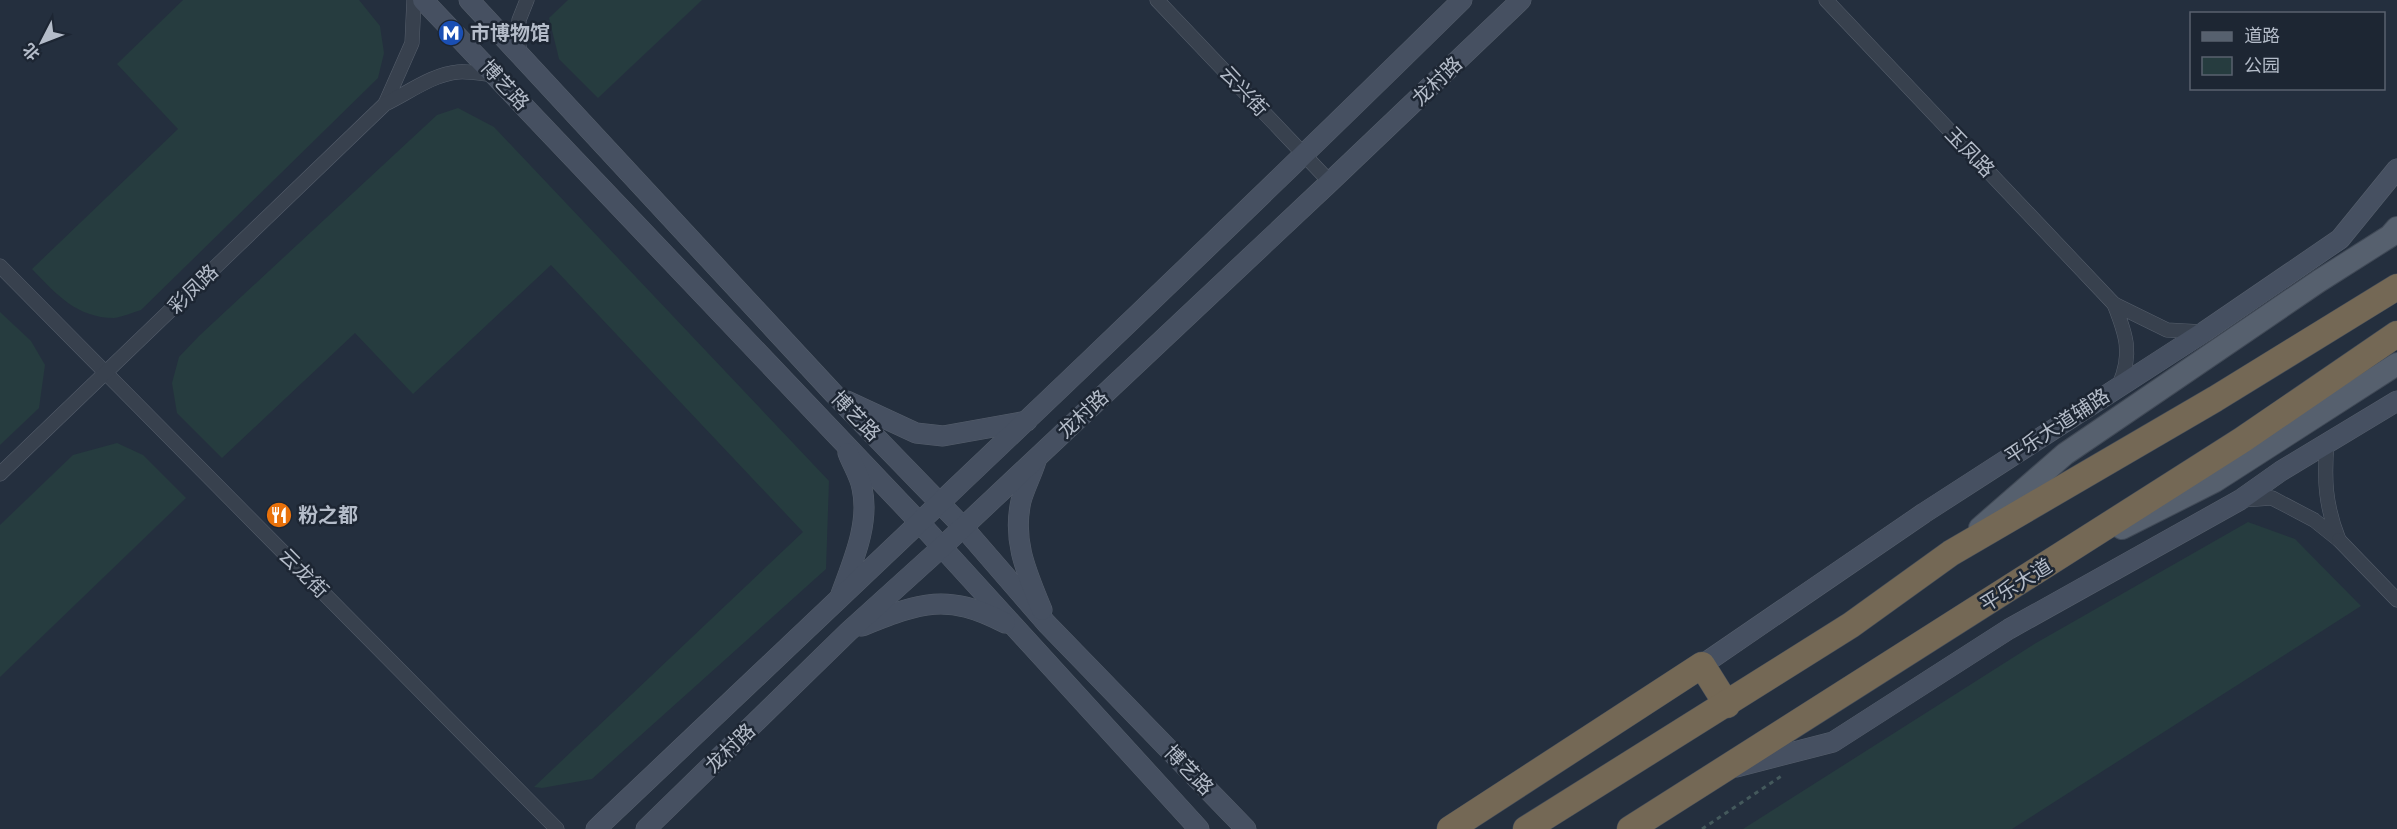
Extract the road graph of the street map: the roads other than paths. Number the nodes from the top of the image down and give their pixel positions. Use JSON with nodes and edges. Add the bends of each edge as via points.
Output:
{"nodes":[{"id":1,"x":414,"y":0,"type":"edge"},
{"id":2,"x":423,"y":0,"type":"edge"},
{"id":3,"x":469,"y":0,"type":"edge"},
{"id":4,"x":527,"y":0,"type":"edge"},
{"id":5,"x":1158,"y":0,"type":"edge"},
{"id":6,"x":1462,"y":0,"type":"edge"},
{"id":7,"x":1521,"y":0,"type":"edge"},
{"id":8,"x":1826,"y":0,"type":"edge"},
{"id":9,"x":519,"y":53,"type":"junction"},
{"id":10,"x":495,"y":75,"type":"junction"},
{"id":11,"x":385,"y":104,"type":"junction"},
{"id":12,"x":1305,"y":155,"type":"junction"},
{"id":13,"x":2397,"y":169,"type":"edge"},
{"id":14,"x":1330,"y":182,"type":"junction"},
{"id":15,"x":2397,"y":228,"type":"edge"},
{"id":16,"x":0,"y":266,"type":"edge"},
{"id":17,"x":2397,"y":287,"type":"edge"},
{"id":18,"x":2114,"y":303,"type":"junction"},
{"id":19,"x":2204,"y":332,"type":"junction"},
{"id":20,"x":2397,"y":334,"type":"edge"},
{"id":21,"x":2397,"y":364,"type":"edge"},
{"id":22,"x":106,"y":373,"type":"junction"},
{"id":23,"x":2119,"y":385,"type":"junction"},
{"id":24,"x":835,"y":395,"type":"junction"},
{"id":25,"x":2397,"y":401,"type":"edge"},
{"id":26,"x":1027,"y":421,"type":"junction"},
{"id":27,"x":843,"y":442,"type":"junction"},
{"id":28,"x":2327,"y":442,"type":"junction"},
{"id":29,"x":1038,"y":456,"type":"junction"},
{"id":30,"x":0,"y":474,"type":"edge"},
{"id":31,"x":2240,"y":500,"type":"junction"},
{"id":32,"x":940,"y":504,"type":"junction"},
{"id":33,"x":920,"y":522,"type":"junction"},
{"id":34,"x":963,"y":527,"type":"junction"},
{"id":35,"x":2339,"y":540,"type":"junction"},
{"id":36,"x":942,"y":547,"type":"junction"},
{"id":37,"x":1952,"y":553,"type":"junction"},
{"id":38,"x":2045,"y":567,"type":"junction"},
{"id":39,"x":840,"y":597,"type":"junction"},
{"id":40,"x":2397,"y":600,"type":"edge"},
{"id":41,"x":1047,"y":624,"type":"junction"},
{"id":42,"x":848,"y":632,"type":"junction"},
{"id":43,"x":1021,"y":632,"type":"junction"},
{"id":44,"x":1702,"y":665,"type":"junction"},
{"id":45,"x":1727,"y":705,"type":"junction"},
{"id":46,"x":1719,"y":771,"type":"junction"},
{"id":47,"x":557,"y":829,"type":"edge"},
{"id":48,"x":596,"y":829,"type":"edge"},
{"id":49,"x":646,"y":829,"type":"edge"},
{"id":50,"x":1199,"y":829,"type":"edge"},
{"id":51,"x":1246,"y":829,"type":"edge"},
{"id":52,"x":1450,"y":829,"type":"edge"},
{"id":53,"x":1526,"y":829,"type":"edge"},
{"id":54,"x":1630,"y":829,"type":"edge"}],
"edges":[{"from":1,"to":11,"type":"street","via":[[412,43]]},
{"from":2,"to":10,"type":"street","name":"博艺路"},
{"from":3,"to":9,"type":"street","name":"博艺路"},
{"from":4,"to":9,"type":"street","via":[[519,20]]},
{"from":5,"to":12,"type":"street","name":"云兴街"},
{"from":6,"to":12,"type":"street","name":"龙村路"},
{"from":7,"to":14,"type":"street","name":"龙村路"},
{"from":8,"to":18,"type":"street","name":"玉凤路"},
{"from":9,"to":24,"type":"street","name":"博艺路"},
{"from":10,"to":11,"type":"street","via":[[458,72],[434,78]]},
{"from":10,"to":27,"type":"street","name":"博艺路"},
{"from":11,"to":22,"type":"street","name":"彩凤路"},
{"from":12,"to":14,"type":"street","name":"云兴街"},
{"from":12,"to":26,"type":"street","name":"龙村路"},
{"from":13,"to":19,"type":"street","name":"平乐大道辅路","via":[[2340,239]]},
{"from":14,"to":29,"type":"street","name":"龙村路"},
{"from":15,"to":37,"type":"main road","via":[[2065,454]]},
{"from":16,"to":22,"type":"street","name":"云龙街"},
{"from":17,"to":37,"type":"highway"},
{"from":18,"to":19,"type":"street","via":[[2167,330]]},
{"from":18,"to":23,"type":"street","via":[[2125,329],[2128,357]]},
{"from":19,"to":23,"type":"street","name":"平乐大道辅路"},
{"from":20,"to":38,"type":"highway","name":"平乐大道"},
{"from":21,"to":38,"type":"main road","via":[[2215,481]]},
{"from":22,"to":30,"type":"street","name":"彩凤路"},
{"from":22,"to":47,"type":"street","name":"云龙街"},
{"from":23,"to":44,"type":"street","name":"平乐大道辅路"},
{"from":24,"to":26,"type":"street","via":[[916,433],[943,436]]},
{"from":24,"to":32,"type":"street","name":"博艺路"},
{"from":25,"to":28,"type":"street"},
{"from":26,"to":32,"type":"street","name":"龙村路"},
{"from":27,"to":33,"type":"street","name":"博艺路"},
{"from":27,"to":39,"type":"street","via":[[862,487],[864,516]]},
{"from":28,"to":31,"type":"street"},
{"from":28,"to":35,"type":"street","via":[[2324,478],[2329,515]]},
{"from":29,"to":34,"type":"street","name":"龙村路"},
{"from":29,"to":41,"type":"street","via":[[1022,500],[1017,536]]},
{"from":31,"to":35,"type":"street","via":[[2272,498],[2314,520]]},
{"from":31,"to":46,"type":"street","via":[[2009,629],[1833,742]]},
{"from":32,"to":33,"type":"street","name":"龙村路"},
{"from":32,"to":34,"type":"street","name":"博艺路"},
{"from":33,"to":36,"type":"street","name":"博艺路"},
{"from":33,"to":39,"type":"street","name":"龙村路"},
{"from":34,"to":36,"type":"street","name":"龙村路"},
{"from":34,"to":41,"type":"street","name":"博艺路"},
{"from":35,"to":40,"type":"street"},
{"from":36,"to":42,"type":"street","name":"龙村路"},
{"from":36,"to":43,"type":"street","name":"博艺路"},
{"from":37,"to":45,"type":"highway","via":[[1851,625]]},
{"from":38,"to":46,"type":"highway","name":"平乐大道"},
{"from":39,"to":48,"type":"street","name":"龙村路"},
{"from":41,"to":51,"type":"street","name":"博艺路"},
{"from":42,"to":43,"type":"street","via":[[928,603],[982,611]]},
{"from":42,"to":49,"type":"street","name":"龙村路"},
{"from":43,"to":50,"type":"street","name":"博艺路"},
{"from":44,"to":45,"type":"highway"},
{"from":44,"to":52,"type":"highway"},
{"from":45,"to":53,"type":"highway"},
{"from":46,"to":54,"type":"highway","name":"平乐大道"}]}
